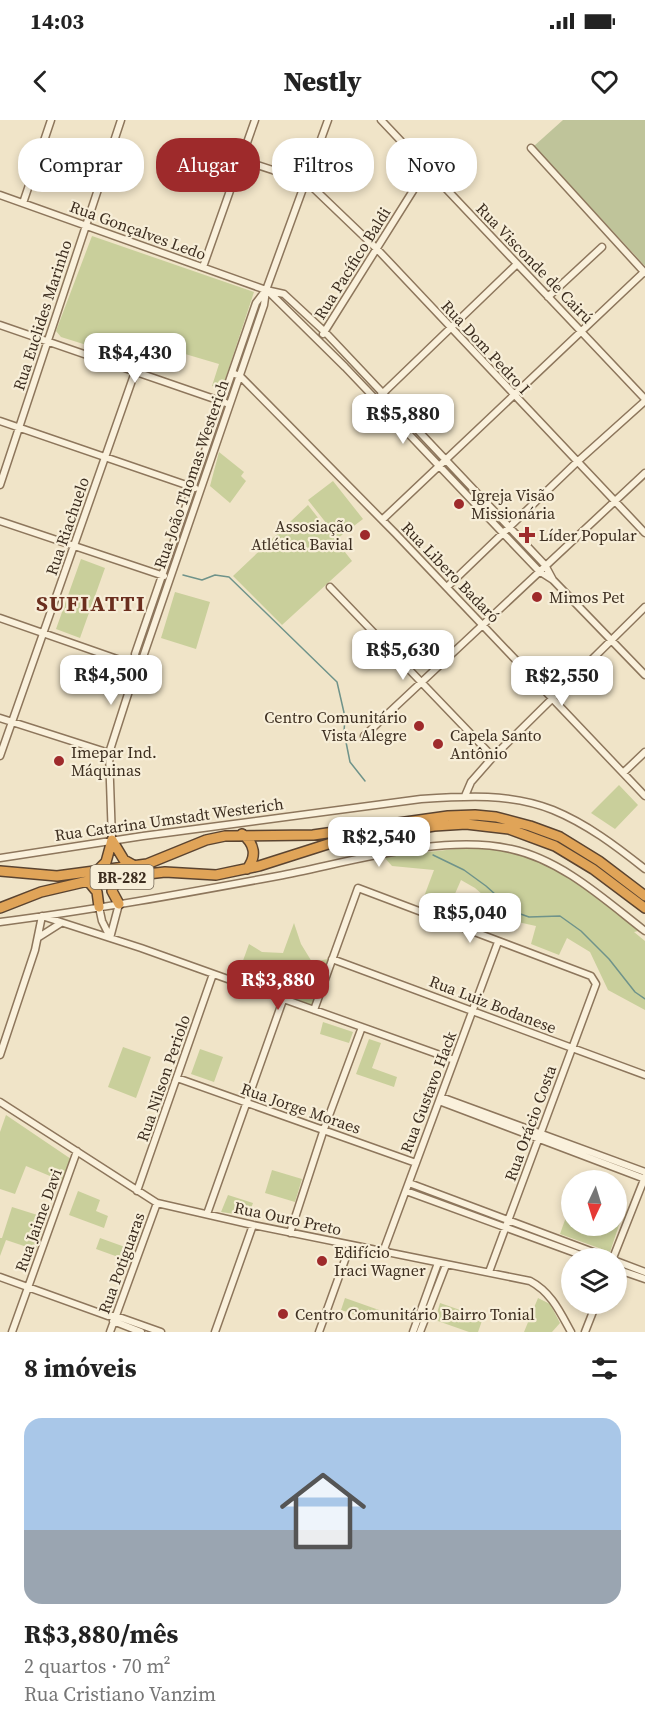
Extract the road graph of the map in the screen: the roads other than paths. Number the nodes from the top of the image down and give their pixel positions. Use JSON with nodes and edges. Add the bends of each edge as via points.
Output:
{"nodes":[{"id":1,"x":51,"y":120,"type":"edge"},
{"id":2,"x":121,"y":120,"type":"edge"},
{"id":3,"x":255,"y":120,"type":"edge"},
{"id":4,"x":328,"y":120,"type":"edge"},
{"id":5,"x":381,"y":120,"type":"edge"},
{"id":6,"x":249,"y":138,"type":"edge"},
{"id":7,"x":322,"y":138,"type":"edge"},
{"id":8,"x":397,"y":138,"type":"edge"},
{"id":9,"x":531,"y":148,"type":"dead end"},
{"id":10,"x":230,"y":192,"type":"edge"},
{"id":11,"x":302,"y":192,"type":"edge"},
{"id":12,"x":317,"y":192,"type":"edge"},
{"id":13,"x":412,"y":192,"type":"edge"},
{"id":14,"x":447,"y":192,"type":"edge"},
{"id":15,"x":0,"y":195,"type":"edge"},
{"id":16,"x":23,"y":203,"type":"junction"},
{"id":17,"x":86,"y":226,"type":"junction"},
{"id":18,"x":602,"y":247,"type":"dead end"},
{"id":19,"x":377,"y":249,"type":"junction"},
{"id":20,"x":517,"y":264,"type":"junction"},
{"id":21,"x":202,"y":267,"type":"junction"},
{"id":22,"x":645,"y":272,"type":"edge"},
{"id":23,"x":266,"y":290,"type":"junction"},
{"id":24,"x":548,"y":297,"type":"junction"},
{"id":25,"x":0,"y":325,"type":"edge"},
{"id":26,"x":450,"y":328,"type":"junction"},
{"id":27,"x":247,"y":332,"type":"junction"},
{"id":28,"x":325,"y":332,"type":"junction"},
{"id":29,"x":581,"y":332,"type":"junction"},
{"id":30,"x":254,"y":334,"type":"junction"},
{"id":31,"x":318,"y":339,"type":"junction"},
{"id":32,"x":47,"y":341,"type":"junction"},
{"id":33,"x":352,"y":360,"type":"junction"},
{"id":34,"x":345,"y":367,"type":"junction"},
{"id":35,"x":135,"y":372,"type":"junction"},
{"id":36,"x":236,"y":374,"type":"junction"},
{"id":37,"x":383,"y":392,"type":"junction"},
{"id":38,"x":514,"y":396,"type":"junction"},
{"id":39,"x":376,"y":399,"type":"junction"},
{"id":40,"x":645,"y":400,"type":"edge"},
{"id":41,"x":226,"y":403,"type":"junction"},
{"id":42,"x":0,"y":421,"type":"edge"},
{"id":43,"x":416,"y":427,"type":"junction"},
{"id":44,"x":19,"y":429,"type":"junction"},
{"id":45,"x":409,"y":434,"type":"junction"},
{"id":46,"x":210,"y":438,"type":"junction"},
{"id":47,"x":218,"y":441,"type":"junction"},
{"id":48,"x":105,"y":458,"type":"junction"},
{"id":49,"x":447,"y":460,"type":"junction"},
{"id":50,"x":577,"y":462,"type":"junction"},
{"id":51,"x":440,"y":467,"type":"junction"},
{"id":52,"x":645,"y":473,"type":"edge"},
{"id":53,"x":0,"y":485,"type":"edge"},
{"id":54,"x":193,"y":488,"type":"junction"},
{"id":55,"x":201,"y":490,"type":"junction"},
{"id":56,"x":479,"y":494,"type":"junction"},
{"id":57,"x":471,"y":501,"type":"junction"},
{"id":58,"x":614,"y":501,"type":"junction"},
{"id":59,"x":0,"y":520,"type":"edge"},
{"id":60,"x":382,"y":520,"type":"junction"},
{"id":61,"x":510,"y":527,"type":"junction"},
{"id":62,"x":178,"y":529,"type":"junction"},
{"id":63,"x":187,"y":532,"type":"junction"},
{"id":64,"x":645,"y":533,"type":"edge"},
{"id":65,"x":503,"y":534,"type":"junction"},
{"id":66,"x":74,"y":547,"type":"junction"},
{"id":67,"x":545,"y":565,"type":"junction"},
{"id":68,"x":539,"y":571,"type":"junction"},
{"id":69,"x":162,"y":576,"type":"junction"},
{"id":70,"x":170,"y":578,"type":"junction"},
{"id":71,"x":553,"y":580,"type":"junction"},
{"id":72,"x":330,"y":587,"type":"dead end"},
{"id":73,"x":447,"y":587,"type":"junction"},
{"id":74,"x":645,"y":607,"type":"edge"},
{"id":75,"x":148,"y":615,"type":"junction"},
{"id":76,"x":0,"y":618,"type":"edge"},
{"id":77,"x":156,"y":618,"type":"junction"},
{"id":78,"x":482,"y":624,"type":"junction"},
{"id":79,"x":44,"y":633,"type":"junction"},
{"id":80,"x":610,"y":640,"type":"junction"},
{"id":81,"x":137,"y":666,"type":"junction"},
{"id":82,"x":645,"y":675,"type":"edge"},
{"id":83,"x":421,"y":682,"type":"junction"},
{"id":84,"x":552,"y":699,"type":"junction"},
{"id":85,"x":0,"y":718,"type":"edge"},
{"id":86,"x":12,"y":722,"type":"junction"},
{"id":87,"x":364,"y":736,"type":"dead end"},
{"id":88,"x":645,"y":752,"type":"edge"},
{"id":89,"x":109,"y":753,"type":"junction"},
{"id":90,"x":0,"y":756,"type":"edge"},
{"id":91,"x":493,"y":757,"type":"junction"},
{"id":92,"x":623,"y":773,"type":"junction"},
{"id":93,"x":465,"y":796,"type":"junction"},
{"id":94,"x":645,"y":796,"type":"edge"},
{"id":95,"x":242,"y":834,"type":"junction"},
{"id":96,"x":112,"y":840,"type":"junction"},
{"id":97,"x":0,"y":858,"type":"edge"},
{"id":98,"x":133,"y":866,"type":"junction"},
{"id":99,"x":247,"y":869,"type":"junction"},
{"id":100,"x":645,"y":869,"type":"edge"},
{"id":101,"x":0,"y":871,"type":"edge"},
{"id":102,"x":97,"y":871,"type":"junction"},
{"id":103,"x":116,"y":878,"type":"junction"},
{"id":104,"x":88,"y":881,"type":"junction"},
{"id":105,"x":645,"y":896,"type":"edge"},
{"id":106,"x":119,"y":904,"type":"junction"},
{"id":107,"x":99,"y":907,"type":"junction"},
{"id":108,"x":0,"y":908,"type":"edge"},
{"id":109,"x":645,"y":908,"type":"edge"},
{"id":110,"x":42,"y":916,"type":"junction"},
{"id":111,"x":0,"y":922,"type":"edge"},
{"id":112,"x":61,"y":922,"type":"junction"},
{"id":113,"x":645,"y":931,"type":"edge"},
{"id":114,"x":39,"y":937,"type":"junction"},
{"id":115,"x":110,"y":938,"type":"junction"},
{"id":116,"x":498,"y":942,"type":"junction"},
{"id":117,"x":332,"y":959,"type":"junction"},
{"id":118,"x":213,"y":974,"type":"junction"},
{"id":119,"x":283,"y":1000,"type":"junction"},
{"id":120,"x":314,"y":1010,"type":"junction"},
{"id":121,"x":473,"y":1011,"type":"junction"},
{"id":122,"x":362,"y":1028,"type":"junction"},
{"id":123,"x":572,"y":1048,"type":"junction"},
{"id":124,"x":0,"y":1055,"type":"edge"},
{"id":125,"x":454,"y":1060,"type":"junction"},
{"id":126,"x":645,"y":1075,"type":"edge"},
{"id":127,"x":177,"y":1078,"type":"junction"},
{"id":128,"x":440,"y":1099,"type":"junction"},
{"id":129,"x":0,"y":1102,"type":"edge"},
{"id":130,"x":246,"y":1103,"type":"junction"},
{"id":131,"x":324,"y":1130,"type":"junction"},
{"id":132,"x":540,"y":1136,"type":"junction"},
{"id":133,"x":77,"y":1151,"type":"junction"},
{"id":134,"x":416,"y":1163,"type":"junction"},
{"id":135,"x":645,"y":1177,"type":"edge"},
{"id":136,"x":409,"y":1183,"type":"junction"},
{"id":137,"x":137,"y":1191,"type":"junction"},
{"id":138,"x":406,"y":1191,"type":"junction"},
{"id":139,"x":441,"y":1195,"type":"junction"},
{"id":140,"x":157,"y":1203,"type":"junction"},
{"id":141,"x":438,"y":1203,"type":"junction"},
{"id":142,"x":470,"y":1206,"type":"junction"},
{"id":143,"x":207,"y":1214,"type":"junction"},
{"id":144,"x":468,"y":1214,"type":"junction"},
{"id":145,"x":509,"y":1220,"type":"junction"},
{"id":146,"x":253,"y":1225,"type":"junction"},
{"id":147,"x":506,"y":1228,"type":"junction"},
{"id":148,"x":290,"y":1233,"type":"junction"},
{"id":149,"x":548,"y":1235,"type":"junction"},
{"id":150,"x":545,"y":1242,"type":"junction"},
{"id":151,"x":350,"y":1246,"type":"junction"},
{"id":152,"x":569,"y":1248,"type":"edge"},
{"id":153,"x":571,"y":1248,"type":"edge"},
{"id":154,"x":617,"y":1248,"type":"edge"},
{"id":155,"x":383,"y":1252,"type":"junction"},
{"id":156,"x":442,"y":1264,"type":"junction"},
{"id":157,"x":627,"y":1265,"type":"edge"},
{"id":158,"x":489,"y":1272,"type":"junction"},
{"id":159,"x":645,"y":1272,"type":"edge"},
{"id":160,"x":627,"y":1273,"type":"edge"},
{"id":161,"x":0,"y":1276,"type":"edge"},
{"id":162,"x":645,"y":1279,"type":"edge"},
{"id":163,"x":28,"y":1287,"type":"junction"},
{"id":164,"x":424,"y":1311,"type":"junction"},
{"id":165,"x":592,"y":1314,"type":"edge"},
{"id":166,"x":115,"y":1319,"type":"junction"},
{"id":167,"x":151,"y":1330,"type":"edge"},
{"id":168,"x":571,"y":1331,"type":"edge"},
{"id":169,"x":585,"y":1331,"type":"edge"},
{"id":170,"x":12,"y":1332,"type":"edge"},
{"id":171,"x":110,"y":1332,"type":"edge"},
{"id":172,"x":141,"y":1332,"type":"edge"},
{"id":173,"x":161,"y":1332,"type":"edge"},
{"id":174,"x":214,"y":1332,"type":"edge"},
{"id":175,"x":319,"y":1332,"type":"edge"},
{"id":176,"x":413,"y":1332,"type":"edge"},
{"id":177,"x":420,"y":1332,"type":"edge"}],
"edges":[{"from":1,"to":16,"type":"street"},
{"from":2,"to":17,"type":"street","name":"Rua Euclides Marinho"},
{"from":3,"to":6,"type":"street"},
{"from":4,"to":7,"type":"street","name":"Rua João Thomas Westerich"},
{"from":5,"to":8,"type":"street","name":"Rua Visconde de Cairú"},
{"from":9,"to":22,"type":"street"},
{"from":10,"to":21,"type":"street"},
{"from":11,"to":23,"type":"street","name":"Rua João Thomas Westerich"},
{"from":12,"to":19,"type":"street","name":"Rua Dom Pedro I"},
{"from":13,"to":19,"type":"street","name":"Rua Pacífico Baldi"},
{"from":14,"to":20,"type":"street","name":"Rua Visconde de Cairú"},
{"from":15,"to":16,"type":"street","name":"Rua Gonçalves Ledo"},
{"from":16,"to":17,"type":"street","name":"Rua Gonçalves Ledo"},
{"from":17,"to":21,"type":"street","name":"Rua Gonçalves Ledo"},
{"from":17,"to":32,"type":"street","name":"Rua Euclides Marinho"},
{"from":18,"to":24,"type":"street"},
{"from":19,"to":26,"type":"street","name":"Rua Dom Pedro I"},
{"from":19,"to":28,"type":"street","name":"Rua Pacífico Baldi"},
{"from":20,"to":24,"type":"street","name":"Rua Visconde de Cairú"},
{"from":20,"to":26,"type":"street"},
{"from":21,"to":23,"type":"street","name":"Rua Gonçalves Ledo"},
{"from":22,"to":29,"type":"street"},
{"from":23,"to":27,"type":"street","name":"Rua João Thomas Westerich","via":[[256,303]]},
{"from":23,"to":28,"type":"street","name":"Rua Gonçalves Ledo","via":[[284,294]]},
{"from":23,"to":30,"type":"street","name":"Rua João Thomas Westerich"},
{"from":23,"to":31,"type":"street","name":"Rua Gonçalves Ledo"},
{"from":24,"to":29,"type":"street","name":"Rua Visconde de Cairú"},
{"from":25,"to":32,"type":"street"},
{"from":26,"to":37,"type":"street"},
{"from":26,"to":38,"type":"street","name":"Rua Dom Pedro I"},
{"from":27,"to":30,"type":"street"},
{"from":27,"to":36,"type":"street","name":"Rua João Thomas Westerich"},
{"from":28,"to":31,"type":"street","name":"Rua Pacífico Baldi"},
{"from":28,"to":33,"type":"street","name":"Rua Gonçalves Ledo"},
{"from":29,"to":38,"type":"street"},
{"from":29,"to":40,"type":"street","name":"Rua Visconde de Cairú"},
{"from":30,"to":36,"type":"street","name":"Rua João Thomas Westerich"},
{"from":31,"to":34,"type":"street","name":"Rua Gonçalves Ledo"},
{"from":32,"to":35,"type":"street"},
{"from":32,"to":44,"type":"street","name":"Rua Euclides Marinho"},
{"from":33,"to":34,"type":"street"},
{"from":33,"to":37,"type":"street","name":"Rua Gonçalves Ledo"},
{"from":34,"to":39,"type":"street","name":"Rua Gonçalves Ledo"},
{"from":35,"to":41,"type":"street"},
{"from":35,"to":48,"type":"street","name":"Rua Riachuelo"},
{"from":36,"to":41,"type":"street","name":"Rua João Thomas Westerich"},
{"from":36,"to":60,"type":"street","name":"Rua Libero Badaró"},
{"from":37,"to":39,"type":"street"},
{"from":37,"to":43,"type":"street","name":"Rua Gonçalves Ledo"},
{"from":38,"to":49,"type":"street"},
{"from":38,"to":50,"type":"street","name":"Rua Dom Pedro I"},
{"from":39,"to":45,"type":"street","name":"Rua Gonçalves Ledo"},
{"from":40,"to":50,"type":"street"},
{"from":41,"to":46,"type":"street","name":"Rua João Thomas Westerich"},
{"from":41,"to":47,"type":"street","name":"Rua João Thomas Westerich"},
{"from":42,"to":44,"type":"street"},
{"from":43,"to":45,"type":"street"},
{"from":43,"to":49,"type":"street","name":"Rua Gonçalves Ledo"},
{"from":44,"to":48,"type":"street"},
{"from":44,"to":53,"type":"street","name":"Rua Euclides Marinho"},
{"from":45,"to":51,"type":"street","name":"Rua Gonçalves Ledo"},
{"from":46,"to":47,"type":"street"},
{"from":46,"to":54,"type":"street","name":"Rua João Thomas Westerich"},
{"from":47,"to":55,"type":"street","name":"Rua João Thomas Westerich"},
{"from":48,"to":54,"type":"street"},
{"from":48,"to":66,"type":"street","name":"Rua Riachuelo"},
{"from":49,"to":51,"type":"street"},
{"from":49,"to":56,"type":"street","name":"Rua Gonçalves Ledo"},
{"from":50,"to":58,"type":"street","name":"Rua Dom Pedro I"},
{"from":50,"to":61,"type":"street"},
{"from":51,"to":57,"type":"street","name":"Rua Gonçalves Ledo"},
{"from":51,"to":60,"type":"street"},
{"from":52,"to":58,"type":"street"},
{"from":54,"to":55,"type":"street"},
{"from":54,"to":62,"type":"street","name":"Rua João Thomas Westerich"},
{"from":55,"to":63,"type":"street","name":"Rua João Thomas Westerich"},
{"from":56,"to":57,"type":"street"},
{"from":56,"to":61,"type":"street","name":"Rua Gonçalves Ledo"},
{"from":57,"to":65,"type":"street","name":"Rua Gonçalves Ledo"},
{"from":58,"to":64,"type":"street","name":"Rua Dom Pedro I"},
{"from":58,"to":67,"type":"street"},
{"from":59,"to":66,"type":"street"},
{"from":60,"to":73,"type":"street","name":"Rua Libero Badaró"},
{"from":61,"to":65,"type":"street"},
{"from":61,"to":67,"type":"street","name":"Rua Gonçalves Ledo"},
{"from":62,"to":63,"type":"street"},
{"from":62,"to":69,"type":"street","name":"Rua João Thomas Westerich"},
{"from":63,"to":70,"type":"street","name":"Rua João Thomas Westerich"},
{"from":65,"to":68,"type":"street","name":"Rua Gonçalves Ledo"},
{"from":65,"to":73,"type":"street"},
{"from":66,"to":69,"type":"street"},
{"from":66,"to":79,"type":"street","name":"Rua Riachuelo"},
{"from":67,"to":68,"type":"street"},
{"from":67,"to":71,"type":"street","name":"Rua Gonçalves Ledo"},
{"from":68,"to":71,"type":"street","name":"Rua Gonçalves Ledo"},
{"from":68,"to":78,"type":"street"},
{"from":69,"to":70,"type":"street"},
{"from":69,"to":75,"type":"street","name":"Rua João Thomas Westerich"},
{"from":70,"to":77,"type":"street","name":"Rua João Thomas Westerich"},
{"from":71,"to":80,"type":"street","name":"Rua Gonçalves Ledo"},
{"from":72,"to":83,"type":"street"},
{"from":73,"to":78,"type":"street","name":"Rua Libero Badaró"},
{"from":74,"to":80,"type":"street"},
{"from":75,"to":77,"type":"street"},
{"from":75,"to":81,"type":"street","name":"Rua João Thomas Westerich","via":[[135,654]]},
{"from":76,"to":79,"type":"street"},
{"from":77,"to":81,"type":"street","name":"Rua João Thomas Westerich"},
{"from":78,"to":83,"type":"street"},
{"from":78,"to":84,"type":"street","name":"Rua Libero Badaró"},
{"from":79,"to":81,"type":"street"},
{"from":79,"to":86,"type":"street","name":"Rua Riachuelo"},
{"from":80,"to":82,"type":"street","name":"Rua Gonçalves Ledo"},
{"from":80,"to":84,"type":"street"},
{"from":81,"to":89,"type":"street","name":"Rua João Thomas Westerich"},
{"from":83,"to":87,"type":"street"},
{"from":83,"to":91,"type":"street"},
{"from":84,"to":91,"type":"street"},
{"from":84,"to":92,"type":"street","name":"Rua Libero Badaró"},
{"from":85,"to":86,"type":"street"},
{"from":86,"to":89,"type":"street"},
{"from":86,"to":90,"type":"street","name":"Rua Riachuelo"},
{"from":88,"to":92,"type":"street"},
{"from":89,"to":96,"type":"street","name":"Rua João Thomas Westerich"},
{"from":91,"to":93,"type":"street","via":[[471,782]]},
{"from":92,"to":94,"type":"street","name":"Rua Libero Badaró"},
{"from":93,"to":96,"type":"street","name":"Rua Catarina Umstadt Westerich"},
{"from":93,"to":100,"type":"street","name":"Rua Catarina Umstadt Westerich","via":[[503,798],[552,809],[594,831]]},
{"from":95,"to":98,"type":"highway","number":"BR-282","via":[[206,840]]},
{"from":95,"to":99,"type":"highway","via":[[249,839],[254,855]]},
{"from":95,"to":105,"type":"highway","number":"BR-282","via":[[313,835],[448,816],[496,817],[571,843]]},
{"from":96,"to":97,"type":"street","name":"Rua Catarina Umstadt Westerich"},
{"from":96,"to":98,"type":"highway","via":[[124,860]]},
{"from":96,"to":102,"type":"highway","via":[[106,862]]},
{"from":98,"to":102,"type":"highway","number":"BR-282"},
{"from":99,"to":103,"type":"highway","number":"BR-282","via":[[216,876],[165,872]]},
{"from":99,"to":109,"type":"highway","number":"BR-282","via":[[328,844],[434,826],[483,825],[509,829],[566,852]]},
{"from":101,"to":102,"type":"highway","number":"BR-282","via":[[57,876]]},
{"from":103,"to":104,"type":"highway","number":"BR-282"},
{"from":103,"to":106,"type":"highway","via":[[112,891]]},
{"from":104,"to":107,"type":"highway","via":[[97,892]]},
{"from":104,"to":108,"type":"highway","number":"BR-282","via":[[41,892]]},
{"from":106,"to":107,"type":"street"},
{"from":106,"to":113,"type":"street","via":[[386,854],[445,845],[488,844],[513,849],[561,870]]},
{"from":106,"to":115,"type":"street"},
{"from":107,"to":110,"type":"street"},
{"from":107,"to":115,"type":"street"},
{"from":110,"to":111,"type":"street"},
{"from":110,"to":112,"type":"street"},
{"from":110,"to":114,"type":"street"},
{"from":112,"to":114,"type":"street"},
{"from":112,"to":115,"type":"street"},
{"from":114,"to":124,"type":"street"},
{"from":115,"to":118,"type":"street"},
{"from":116,"to":117,"type":"street","via":[[358,888]]},
{"from":116,"to":121,"type":"street","name":"Rua Gustavo Hack"},
{"from":116,"to":123,"type":"street","name":"Rua Orácio Costa","via":[[591,976],[596,984]]},
{"from":117,"to":120,"type":"street"},
{"from":117,"to":121,"type":"street","name":"Rua Luiz Bodanese"},
{"from":118,"to":119,"type":"street"},
{"from":118,"to":127,"type":"street","name":"Rua Nilson Periolo"},
{"from":119,"to":120,"type":"street"},
{"from":119,"to":130,"type":"street"},
{"from":120,"to":122,"type":"street"},
{"from":121,"to":123,"type":"street","name":"Rua Luiz Bodanese"},
{"from":121,"to":125,"type":"street","name":"Rua Gustavo Hack"},
{"from":122,"to":125,"type":"street"},
{"from":122,"to":131,"type":"street"},
{"from":123,"to":126,"type":"street","name":"Rua Luiz Bodanese"},
{"from":123,"to":132,"type":"street","name":"Rua Orácio Costa"},
{"from":125,"to":128,"type":"street","name":"Rua Gustavo Hack"},
{"from":127,"to":130,"type":"street","name":"Rua Jorge Moraes"},
{"from":127,"to":137,"type":"street","name":"Rua Nilson Periolo"},
{"from":128,"to":132,"type":"street"},
{"from":128,"to":134,"type":"street","name":"Rua Gustavo Hack"},
{"from":129,"to":133,"type":"street","name":"Rua Ouro Preto"},
{"from":130,"to":131,"type":"street","name":"Rua Jorge Moraes"},
{"from":130,"to":143,"type":"street"},
{"from":131,"to":134,"type":"street","name":"Rua Jorge Moraes"},
{"from":131,"to":148,"type":"street"},
{"from":132,"to":135,"type":"street"},
{"from":132,"to":145,"type":"street","name":"Rua Orácio Costa"},
{"from":133,"to":137,"type":"street","name":"Rua Ouro Preto"},
{"from":133,"to":163,"type":"street","name":"Rua Jaime Davi"},
{"from":134,"to":136,"type":"street","name":"Rua Gustavo Hack"},
{"from":135,"to":154,"type":"street"},
{"from":136,"to":138,"type":"street","name":"Rua Gustavo Hack"},
{"from":136,"to":139,"type":"street"},
{"from":137,"to":140,"type":"street","name":"Rua Ouro Preto"},
{"from":138,"to":141,"type":"street"},
{"from":138,"to":155,"type":"street","name":"Rua Gustavo Hack"},
{"from":139,"to":141,"type":"street"},
{"from":139,"to":142,"type":"street"},
{"from":140,"to":143,"type":"street","name":"Rua Ouro Preto"},
{"from":140,"to":166,"type":"street","name":"Rua Potiguaras"},
{"from":141,"to":144,"type":"street"},
{"from":142,"to":144,"type":"street"},
{"from":142,"to":145,"type":"street"},
{"from":143,"to":146,"type":"street","name":"Rua Ouro Preto"},
{"from":144,"to":147,"type":"street"},
{"from":145,"to":147,"type":"street","name":"Rua Orácio Costa"},
{"from":145,"to":149,"type":"street"},
{"from":146,"to":148,"type":"street","name":"Rua Ouro Preto"},
{"from":146,"to":174,"type":"street"},
{"from":147,"to":150,"type":"street"},
{"from":147,"to":158,"type":"street","name":"Rua Orácio Costa"},
{"from":148,"to":151,"type":"street","name":"Rua Ouro Preto"},
{"from":149,"to":150,"type":"street"},
{"from":149,"to":153,"type":"street"},
{"from":150,"to":152,"type":"street"},
{"from":151,"to":155,"type":"street","name":"Rua Ouro Preto"},
{"from":151,"to":175,"type":"street"},
{"from":155,"to":156,"type":"street","name":"Rua Ouro Preto"},
{"from":156,"to":158,"type":"street","name":"Rua Ouro Preto"},
{"from":156,"to":164,"type":"street"},
{"from":157,"to":159,"type":"street"},
{"from":158,"to":168,"type":"street","name":"Rua Ouro Preto","via":[[542,1287]]},
{"from":160,"to":162,"type":"street"},
{"from":161,"to":163,"type":"street"},
{"from":163,"to":166,"type":"street"},
{"from":163,"to":170,"type":"street","name":"Rua Jaime Davi"},
{"from":164,"to":176,"type":"street"},
{"from":164,"to":177,"type":"street"},
{"from":165,"to":169,"type":"street"},
{"from":166,"to":167,"type":"street"},
{"from":166,"to":171,"type":"street","name":"Rua Potiguaras"},
{"from":166,"to":172,"type":"street"},
{"from":167,"to":173,"type":"street"},
{"from":168,"to":169,"type":"street"}]}
